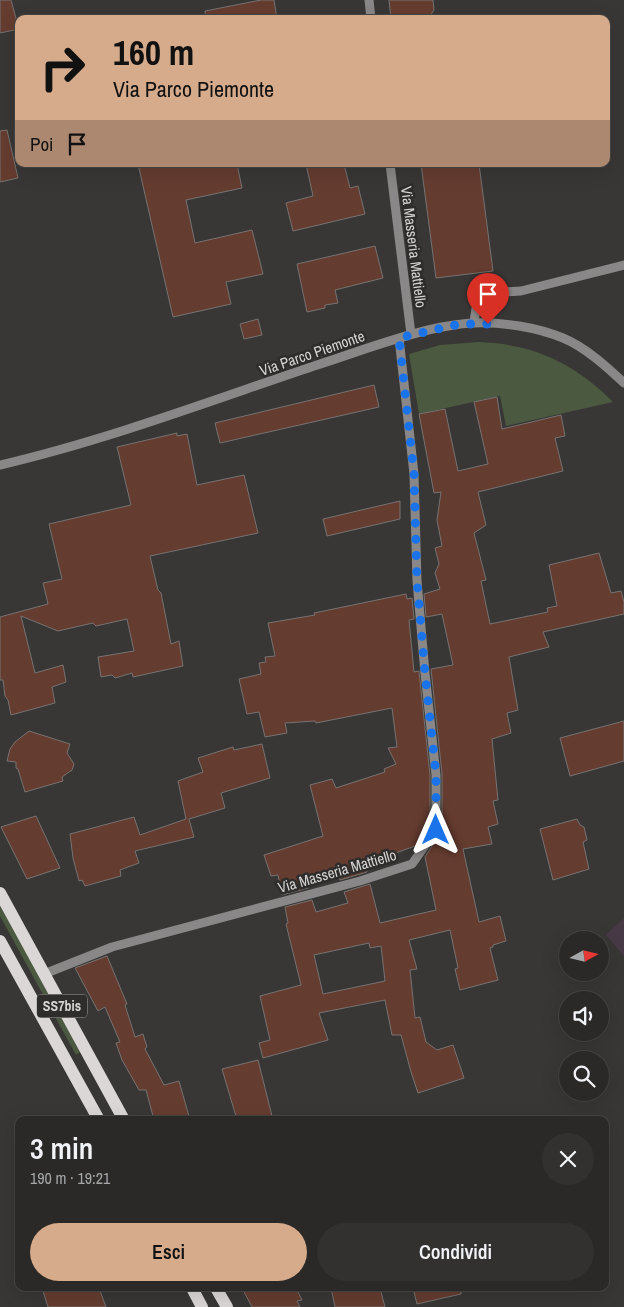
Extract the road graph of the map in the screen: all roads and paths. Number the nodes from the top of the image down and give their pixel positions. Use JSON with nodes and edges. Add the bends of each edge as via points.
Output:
{"nodes":[{"id":1,"x":369,"y":0,"type":"edge"},
{"id":2,"x":371,"y":15,"type":"edge"},
{"id":3,"x":390,"y":167,"type":"edge"},
{"id":4,"x":624,"y":265,"type":"edge"},
{"id":5,"x":474,"y":322,"type":"junction"},
{"id":6,"x":412,"y":334,"type":"junction"},
{"id":7,"x":399,"y":338,"type":"junction"},
{"id":8,"x":624,"y":383,"type":"edge"},
{"id":9,"x":0,"y":465,"type":"edge"},
{"id":10,"x":0,"y":893,"type":"edge"},
{"id":11,"x":0,"y":941,"type":"edge"},
{"id":12,"x":44,"y":974,"type":"junction"},
{"id":13,"x":97,"y":1116,"type":"edge"},
{"id":14,"x":122,"y":1116,"type":"edge"},
{"id":15,"x":194,"y":1291,"type":"edge"},
{"id":16,"x":218,"y":1291,"type":"edge"},
{"id":17,"x":202,"y":1307,"type":"edge"},
{"id":18,"x":227,"y":1307,"type":"edge"}],
"edges":[{"from":1,"to":2,"type":"street"},
{"from":3,"to":6,"type":"street","name":"Via Masseria Mattiello"},
{"from":4,"to":5,"type":"street","via":[[521,290],[483,292],[478,295]]},
{"from":5,"to":6,"type":"street","name":"Via Parco Piemonte"},
{"from":5,"to":8,"type":"street","name":"Via Parco Piemonte","via":[[533,329],[564,338],[597,359]]},
{"from":6,"to":7,"type":"street","name":"Via Parco Piemonte"},
{"from":7,"to":9,"type":"street","name":"Via Parco Piemonte","via":[[154,421]]},
{"from":7,"to":12,"type":"street","name":"Via Masseria Mattiello","via":[[414,474],[417,581],[436,775],[436,830],[412,864],[360,881],[112,947]]},
{"from":10,"to":12,"type":"main road","number":"SS7bis"},
{"from":11,"to":13,"type":"main road","number":"SS7bis"},
{"from":12,"to":14,"type":"main road","number":"SS7bis"},
{"from":15,"to":17,"type":"main road"},
{"from":16,"to":18,"type":"main road"}]}
